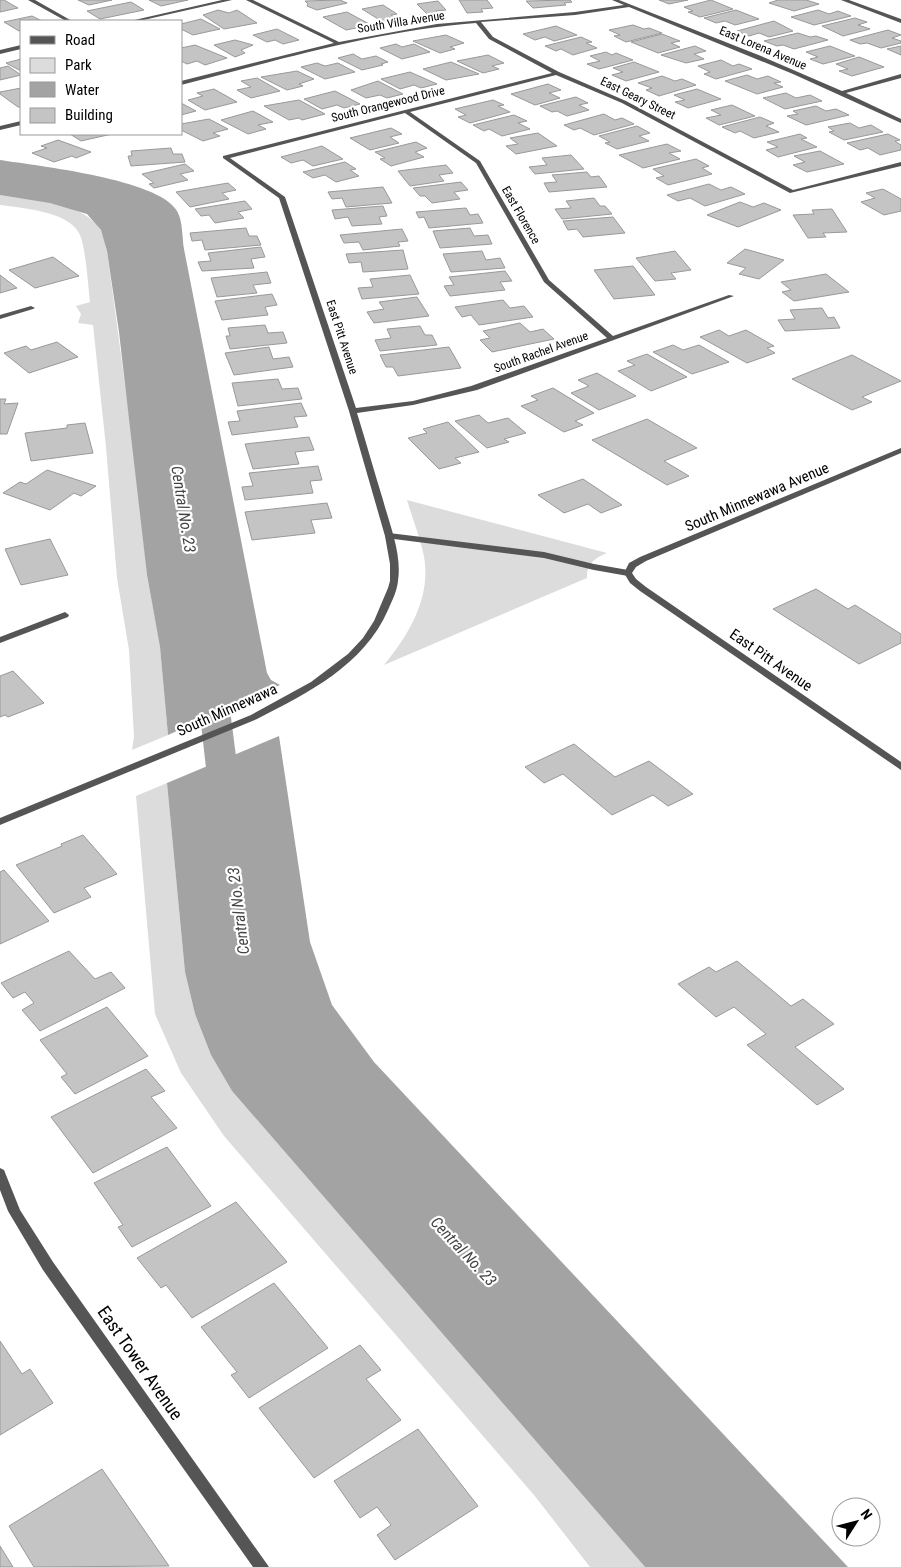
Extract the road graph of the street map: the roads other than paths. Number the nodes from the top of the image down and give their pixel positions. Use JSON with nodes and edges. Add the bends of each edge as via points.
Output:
{"nodes":[{"id":1,"x":32,"y":0,"type":"edge"},
{"id":2,"x":229,"y":0,"type":"edge"},
{"id":3,"x":249,"y":0,"type":"edge"},
{"id":4,"x":615,"y":0,"type":"edge"},
{"id":5,"x":844,"y":0,"type":"edge"},
{"id":6,"x":629,"y":6,"type":"junction"},
{"id":7,"x":68,"y":20,"type":"edge"},
{"id":8,"x":138,"y":20,"type":"edge"},
{"id":9,"x":901,"y":21,"type":"edge"},
{"id":10,"x":478,"y":22,"type":"junction"},
{"id":11,"x":340,"y":44,"type":"junction"},
{"id":12,"x":20,"y":47,"type":"edge"},
{"id":13,"x":0,"y":52,"type":"edge"},
{"id":14,"x":557,"y":73,"type":"junction"},
{"id":15,"x":901,"y":76,"type":"edge"},
{"id":16,"x":182,"y":83,"type":"edge"},
{"id":17,"x":843,"y":92,"type":"junction"},
{"id":18,"x":405,"y":111,"type":"junction"},
{"id":19,"x":901,"y":121,"type":"edge"},
{"id":20,"x":20,"y":123,"type":"edge"},
{"id":21,"x":0,"y":128,"type":"edge"},
{"id":22,"x":224,"y":157,"type":"joint"},
{"id":23,"x":901,"y":164,"type":"edge"},
{"id":24,"x":731,"y":296,"type":"dead end"},
{"id":25,"x":31,"y":308,"type":"dead end"},
{"id":26,"x":0,"y":317,"type":"edge"},
{"id":27,"x":611,"y":338,"type":"junction"},
{"id":28,"x":353,"y":411,"type":"junction"},
{"id":29,"x":901,"y":450,"type":"edge"},
{"id":30,"x":389,"y":536,"type":"junction"},
{"id":31,"x":393,"y":553,"type":"joint"},
{"id":32,"x":628,"y":573,"type":"junction"},
{"id":33,"x":65,"y":615,"type":"dead end"},
{"id":34,"x":0,"y":640,"type":"edge"},
{"id":35,"x":901,"y":767,"type":"edge"},
{"id":36,"x":0,"y":822,"type":"edge"},
{"id":37,"x":0,"y":1172,"type":"edge"},
{"id":38,"x":262,"y":1567,"type":"edge"}],
"edges":[{"from":1,"to":7,"type":"street"},
{"from":2,"to":8,"type":"street"},
{"from":3,"to":11,"type":"street"},
{"from":4,"to":6,"type":"street","name":"East Lorena Avenue"},
{"from":5,"to":9,"type":"street"},
{"from":6,"to":10,"type":"street","name":"South Villa Avenue"},
{"from":6,"to":17,"type":"street","name":"East Lorena Avenue"},
{"from":10,"to":11,"type":"street","name":"South Villa Avenue","via":[[412,29]]},
{"from":10,"to":14,"type":"street","name":"East Geary Street","via":[[491,38]]},
{"from":11,"to":16,"type":"street","name":"South Villa Avenue"},
{"from":12,"to":13,"type":"street"},
{"from":14,"to":18,"type":"street","name":"South Orangewood Drive"},
{"from":14,"to":23,"type":"street","name":"East Geary Street","via":[[624,102],[792,192]]},
{"from":15,"to":17,"type":"street"},
{"from":17,"to":19,"type":"street","name":"East Lorena Avenue"},
{"from":18,"to":22,"type":"street","name":"South Orangewood Drive"},
{"from":18,"to":27,"type":"street","name":"East Florence","via":[[478,162],[546,281]]},
{"from":20,"to":21,"type":"street"},
{"from":22,"to":28,"type":"street","name":"East Pitt Avenue","via":[[282,197]]},
{"from":24,"to":27,"type":"street","name":"South Rachel Avenue"},
{"from":25,"to":26,"type":"street"},
{"from":27,"to":28,"type":"street","name":"South Rachel Avenue","via":[[443,397]]},
{"from":28,"to":30,"type":"street","name":"East Pitt Avenue"},
{"from":29,"to":32,"type":"street","name":"South Minnewawa Avenue","via":[[642,559],[632,565]]},
{"from":30,"to":31,"type":"street","name":"East Pitt Avenue"},
{"from":30,"to":32,"type":"street","via":[[544,555]]},
{"from":31,"to":36,"type":"street","name":"South Minnewawa","via":[[394,582],[384,612],[368,638],[342,666],[254,717]]},
{"from":32,"to":35,"type":"street","name":"East Pitt Avenue","via":[[643,589]]},
{"from":33,"to":34,"type":"street"},
{"from":37,"to":38,"type":"street","name":"East Tower Avenue","via":[[14,1211],[48,1266]]}]}
